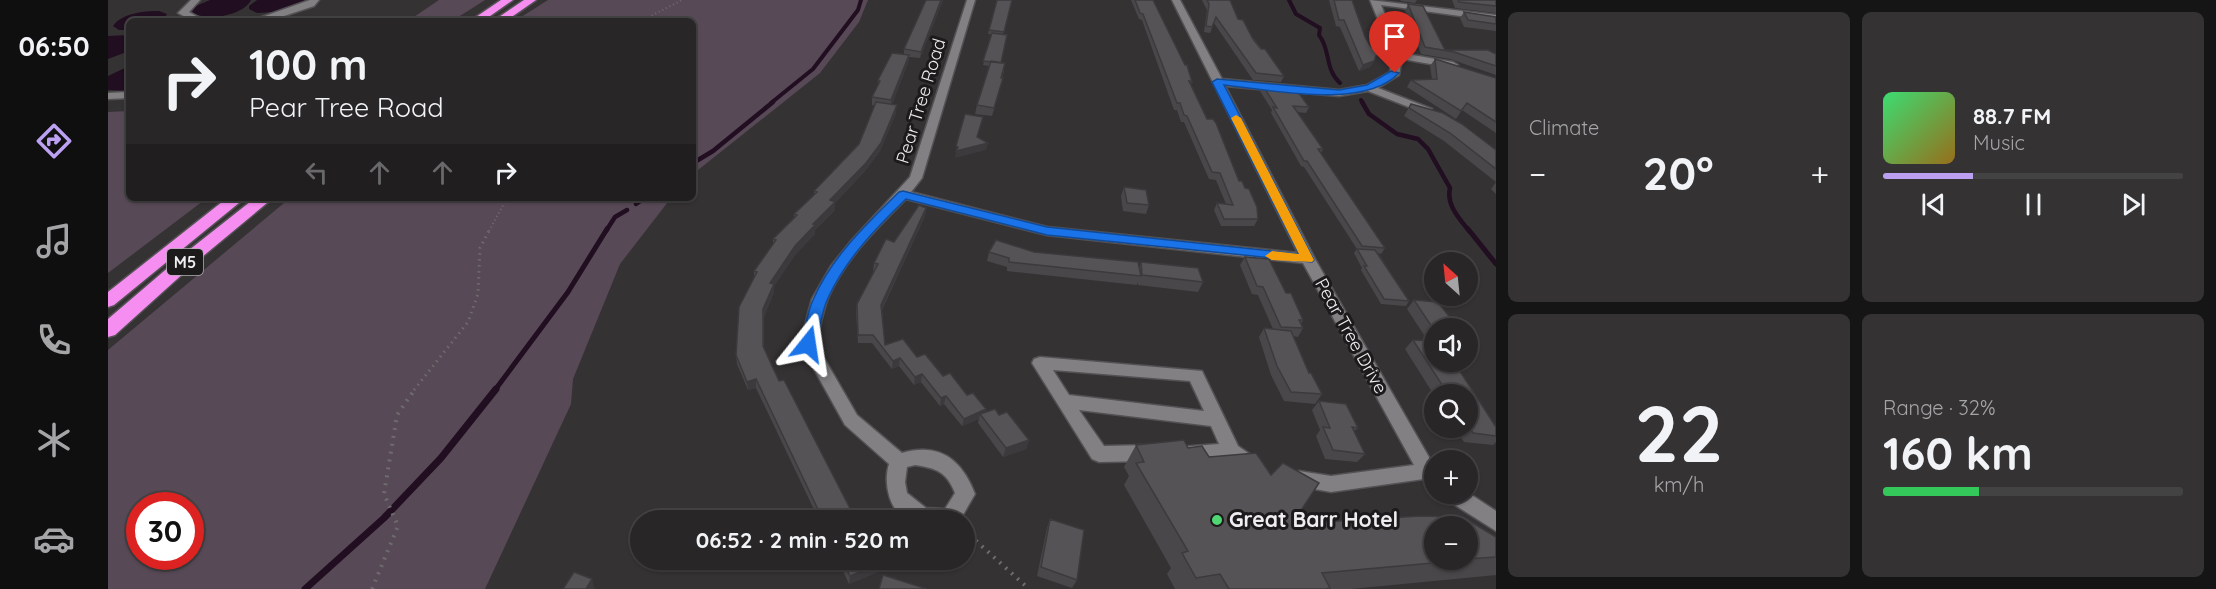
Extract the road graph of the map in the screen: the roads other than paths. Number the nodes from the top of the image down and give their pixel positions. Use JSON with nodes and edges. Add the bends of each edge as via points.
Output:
{"nodes":[{"id":1,"x":196,"y":0,"type":"edge"},
{"id":2,"x":315,"y":0,"type":"edge"},
{"id":3,"x":508,"y":0,"type":"edge"},
{"id":4,"x":531,"y":0,"type":"edge"},
{"id":5,"x":971,"y":0,"type":"edge"},
{"id":6,"x":1176,"y":0,"type":"edge"},
{"id":7,"x":1374,"y":1,"type":"edge"},
{"id":8,"x":194,"y":18,"type":"edge"},
{"id":9,"x":269,"y":18,"type":"edge"},
{"id":10,"x":481,"y":18,"type":"edge"},
{"id":11,"x":504,"y":18,"type":"edge"},
{"id":12,"x":1496,"y":18,"type":"edge"},
{"id":13,"x":1397,"y":55,"type":"junction"},
{"id":14,"x":1466,"y":69,"type":"edge"},
{"id":15,"x":1217,"y":82,"type":"junction"},
{"id":16,"x":1369,"y":88,"type":"junction"},
{"id":17,"x":126,"y":95,"type":"edge"},
{"id":18,"x":108,"y":96,"type":"edge"},
{"id":19,"x":1438,"y":115,"type":"edge"},
{"id":20,"x":903,"y":194,"type":"junction"},
{"id":21,"x":233,"y":201,"type":"edge"},
{"id":22,"x":261,"y":201,"type":"edge"},
{"id":23,"x":1308,"y":260,"type":"junction"},
{"id":24,"x":108,"y":301,"type":"edge"},
{"id":25,"x":108,"y":330,"type":"edge"},
{"id":26,"x":1064,"y":401,"type":"junction"},
{"id":27,"x":1217,"y":420,"type":"junction"},
{"id":28,"x":1231,"y":451,"type":"junction"},
{"id":29,"x":899,"y":462,"type":"dead end"},
{"id":30,"x":1424,"y":463,"type":"edge"},
{"id":31,"x":1262,"y":474,"type":"edge"},
{"id":32,"x":1424,"y":475,"type":"edge"},
{"id":33,"x":1285,"y":477,"type":"edge"},
{"id":34,"x":1469,"y":504,"type":"edge"},
{"id":35,"x":1496,"y":522,"type":"edge"}],
"edges":[{"from":1,"to":8,"type":"street","via":[[183,13]]},
{"from":2,"to":9,"type":"street"},
{"from":3,"to":10,"type":"highway"},
{"from":4,"to":11,"type":"highway"},
{"from":5,"to":20,"type":"street","name":"Pear Tree Road","via":[[916,178]]},
{"from":6,"to":15,"type":"street","name":"Pear Tree Drive"},
{"from":7,"to":12,"type":"street"},
{"from":7,"to":13,"type":"street"},
{"from":13,"to":14,"type":"street"},
{"from":13,"to":16,"type":"street","via":[[1395,73]]},
{"from":15,"to":16,"type":"street","via":[[1339,93]]},
{"from":15,"to":23,"type":"street","name":"Pear Tree Drive"},
{"from":16,"to":19,"type":"street"},
{"from":17,"to":18,"type":"street"},
{"from":20,"to":23,"type":"street","via":[[1047,231]]},
{"from":20,"to":29,"type":"street","name":"Pear Tree Road","via":[[839,264],[819,301],[808,344],[851,420]]},
{"from":21,"to":24,"type":"highway","number":"M5"},
{"from":22,"to":25,"type":"highway","number":"M5"},
{"from":23,"to":30,"type":"street","name":"Pear Tree Drive"},
{"from":26,"to":27,"type":"street"},
{"from":26,"to":27,"type":"street","via":[[1040,363],[1196,375]]},
{"from":26,"to":28,"type":"street","via":[[1099,454]]},
{"from":27,"to":28,"type":"street"},
{"from":28,"to":31,"type":"street"},
{"from":32,"to":33,"type":"street","via":[[1331,484]]},
{"from":34,"to":35,"type":"street"}]}
